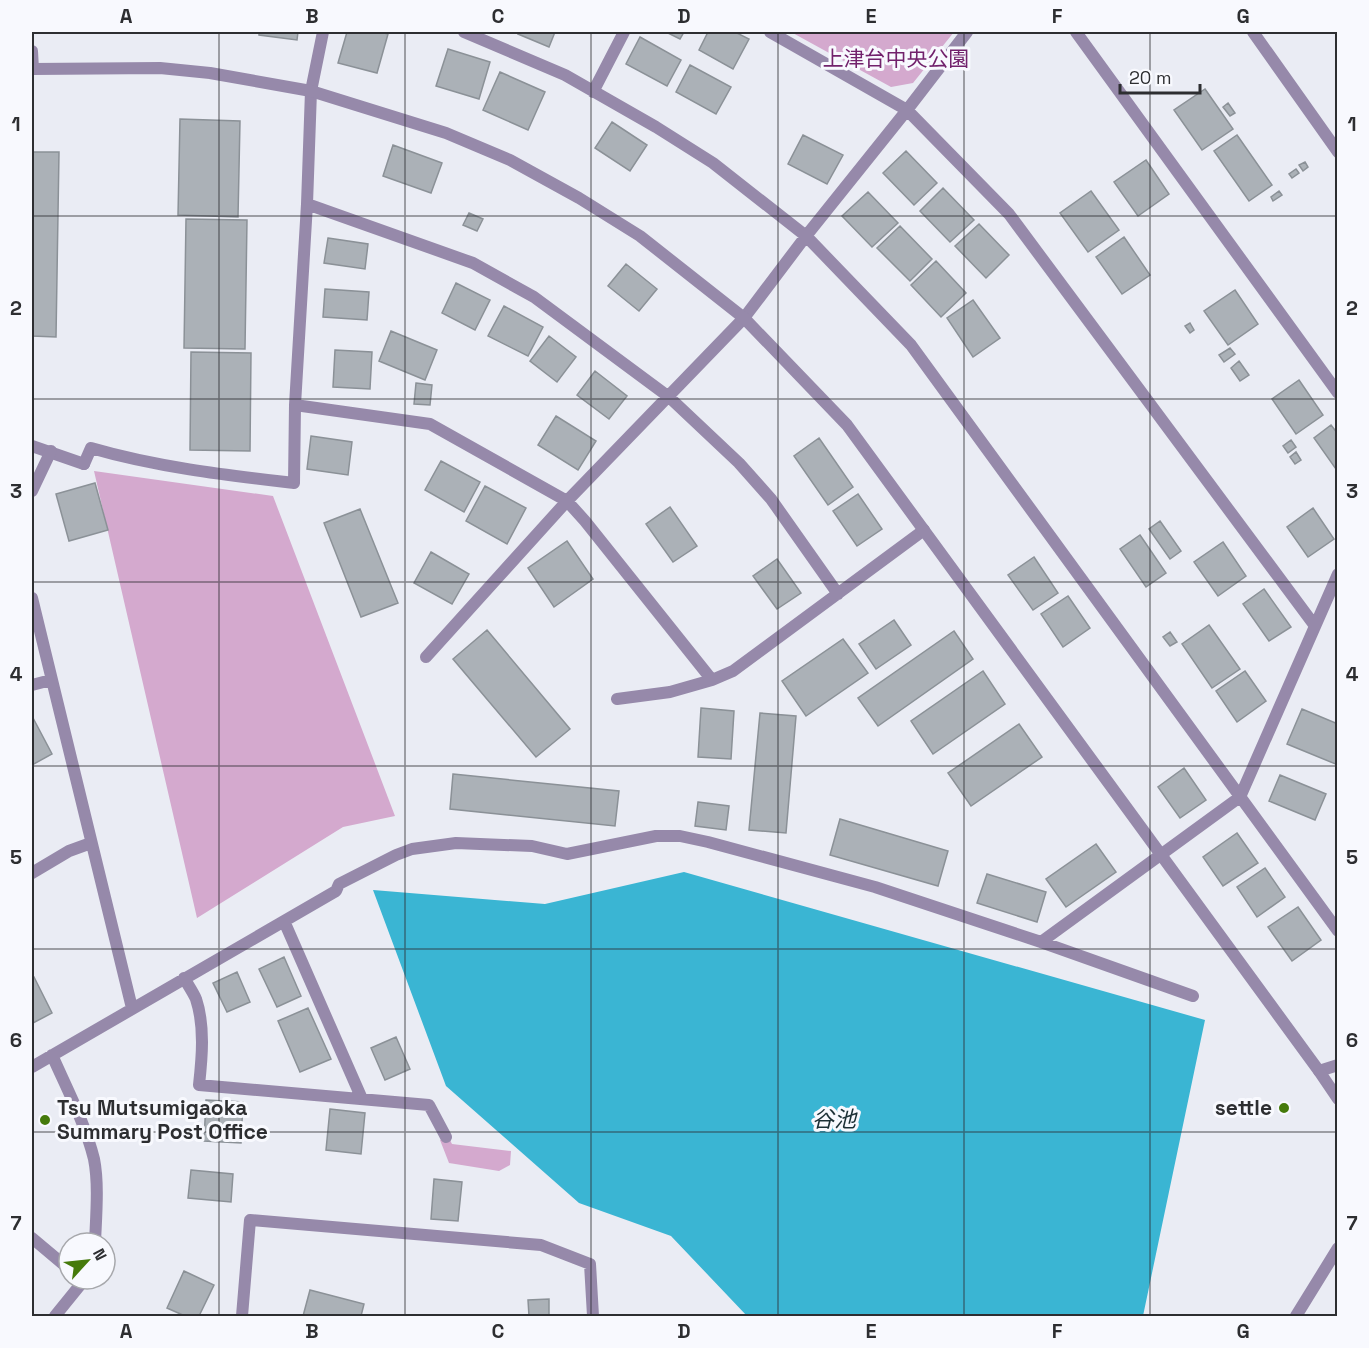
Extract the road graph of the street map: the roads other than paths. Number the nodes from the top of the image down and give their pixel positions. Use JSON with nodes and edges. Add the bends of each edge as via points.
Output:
{"nodes":[{"id":1,"x":323,"y":32,"type":"edge"},
{"id":2,"x":624,"y":32,"type":"edge"},
{"id":3,"x":770,"y":32,"type":"edge"},
{"id":4,"x":968,"y":32,"type":"edge"},
{"id":5,"x":1076,"y":32,"type":"edge"},
{"id":6,"x":1253,"y":32,"type":"edge"},
{"id":7,"x":472,"y":33,"type":"edge"},
{"id":8,"x":32,"y":51,"type":"edge"},
{"id":9,"x":32,"y":69,"type":"edge"},
{"id":10,"x":311,"y":92,"type":"junction"},
{"id":11,"x":593,"y":92,"type":"junction"},
{"id":12,"x":908,"y":110,"type":"junction"},
{"id":13,"x":1338,"y":152,"type":"edge"},
{"id":14,"x":307,"y":204,"type":"junction"},
{"id":15,"x":806,"y":236,"type":"junction"},
{"id":16,"x":744,"y":318,"type":"junction"},
{"id":17,"x":1338,"y":393,"type":"edge"},
{"id":18,"x":669,"y":397,"type":"junction"},
{"id":19,"x":295,"y":405,"type":"junction"},
{"id":20,"x":32,"y":446,"type":"edge"},
{"id":21,"x":51,"y":452,"type":"junction"},
{"id":22,"x":32,"y":491,"type":"edge"},
{"id":23,"x":567,"y":501,"type":"junction"},
{"id":24,"x":924,"y":530,"type":"junction"},
{"id":25,"x":1338,"y":573,"type":"edge"},
{"id":26,"x":838,"y":594,"type":"junction"},
{"id":27,"x":32,"y":598,"type":"edge"},
{"id":28,"x":1315,"y":626,"type":"junction"},
{"id":29,"x":426,"y":657,"type":"dead end"},
{"id":30,"x":51,"y":680,"type":"junction"},
{"id":31,"x":712,"y":680,"type":"junction"},
{"id":32,"x":32,"y":685,"type":"edge"},
{"id":33,"x":617,"y":699,"type":"dead end"},
{"id":34,"x":1240,"y":797,"type":"junction"},
{"id":35,"x":92,"y":843,"type":"junction"},
{"id":36,"x":1162,"y":856,"type":"junction"},
{"id":37,"x":32,"y":873,"type":"edge"},
{"id":38,"x":284,"y":921,"type":"junction"},
{"id":39,"x":1338,"y":931,"type":"edge"},
{"id":40,"x":1041,"y":942,"type":"junction"},
{"id":41,"x":184,"y":978,"type":"junction"},
{"id":42,"x":1192,"y":996,"type":"dead end"},
{"id":43,"x":132,"y":1008,"type":"junction"},
{"id":44,"x":52,"y":1055,"type":"junction"},
{"id":45,"x":1338,"y":1065,"type":"edge"},
{"id":46,"x":32,"y":1067,"type":"edge"},
{"id":47,"x":1319,"y":1071,"type":"junction"},
{"id":48,"x":362,"y":1099,"type":"junction"},
{"id":49,"x":1338,"y":1099,"type":"edge"},
{"id":50,"x":446,"y":1137,"type":"dead end"},
{"id":51,"x":95,"y":1231,"type":"edge"},
{"id":52,"x":32,"y":1238,"type":"edge"},
{"id":53,"x":1338,"y":1248,"type":"edge"},
{"id":54,"x":57,"y":1259,"type":"edge"},
{"id":55,"x":75,"y":1291,"type":"edge"},
{"id":56,"x":244,"y":1316,"type":"edge"},
{"id":57,"x":55,"y":1317,"type":"edge"},
{"id":58,"x":593,"y":1317,"type":"edge"},
{"id":59,"x":1296,"y":1317,"type":"edge"}],
"edges":[{"from":1,"to":10,"type":"street"},
{"from":2,"to":11,"type":"street"},
{"from":3,"to":12,"type":"street"},
{"from":4,"to":12,"type":"street"},
{"from":5,"to":17,"type":"street"},
{"from":6,"to":13,"type":"street"},
{"from":7,"to":11,"type":"street","via":[[565,75]]},
{"from":8,"to":9,"type":"street"},
{"from":9,"to":10,"type":"street","via":[[160,68]]},
{"from":10,"to":14,"type":"street"},
{"from":10,"to":16,"type":"street","via":[[446,133],[510,160],[640,236]]},
{"from":11,"to":15,"type":"street","via":[[713,163]]},
{"from":12,"to":15,"type":"street"},
{"from":12,"to":28,"type":"street","via":[[1009,214]]},
{"from":14,"to":18,"type":"street","via":[[473,263],[534,297]]},
{"from":14,"to":19,"type":"street"},
{"from":15,"to":16,"type":"street"},
{"from":15,"to":34,"type":"street","via":[[911,345]]},
{"from":16,"to":18,"type":"street"},
{"from":16,"to":24,"type":"street","via":[[847,425]]},
{"from":18,"to":23,"type":"street"},
{"from":18,"to":26,"type":"street","via":[[771,499]]},
{"from":19,"to":21,"type":"street","via":[[294,483],[221,474],[91,448],[84,464]]},
{"from":19,"to":23,"type":"street","via":[[430,424]]},
{"from":20,"to":21,"type":"street"},
{"from":21,"to":22,"type":"street"},
{"from":23,"to":29,"type":"street"},
{"from":23,"to":31,"type":"street"},
{"from":24,"to":26,"type":"street"},
{"from":24,"to":36,"type":"street"},
{"from":25,"to":28,"type":"street"},
{"from":26,"to":31,"type":"street","via":[[733,671]]},
{"from":27,"to":30,"type":"street"},
{"from":28,"to":34,"type":"street"},
{"from":30,"to":32,"type":"street"},
{"from":30,"to":35,"type":"street"},
{"from":31,"to":33,"type":"street","via":[[670,692]]},
{"from":34,"to":36,"type":"street"},
{"from":34,"to":39,"type":"street"},
{"from":35,"to":37,"type":"street","via":[[69,851]]},
{"from":35,"to":43,"type":"street"},
{"from":36,"to":40,"type":"street"},
{"from":36,"to":47,"type":"street"},
{"from":38,"to":40,"type":"street","via":[[336,891],[339,884],[412,849],[456,843],[532,846],[567,854],[656,836],[680,836],[875,887]]},
{"from":38,"to":41,"type":"street"},
{"from":38,"to":48,"type":"street"},
{"from":40,"to":42,"type":"street"},
{"from":41,"to":43,"type":"street"},
{"from":41,"to":48,"type":"street","via":[[195,998],[201,1022],[199,1085]]},
{"from":43,"to":44,"type":"street"},
{"from":44,"to":46,"type":"street"},
{"from":44,"to":51,"type":"street","via":[[94,1160]]},
{"from":45,"to":47,"type":"street"},
{"from":47,"to":49,"type":"street"},
{"from":48,"to":50,"type":"street","via":[[429,1105]]},
{"from":52,"to":54,"type":"street"},
{"from":53,"to":59,"type":"street"},
{"from":55,"to":57,"type":"street"},
{"from":56,"to":58,"type":"street","via":[[250,1220],[541,1245],[590,1264]]}]}
